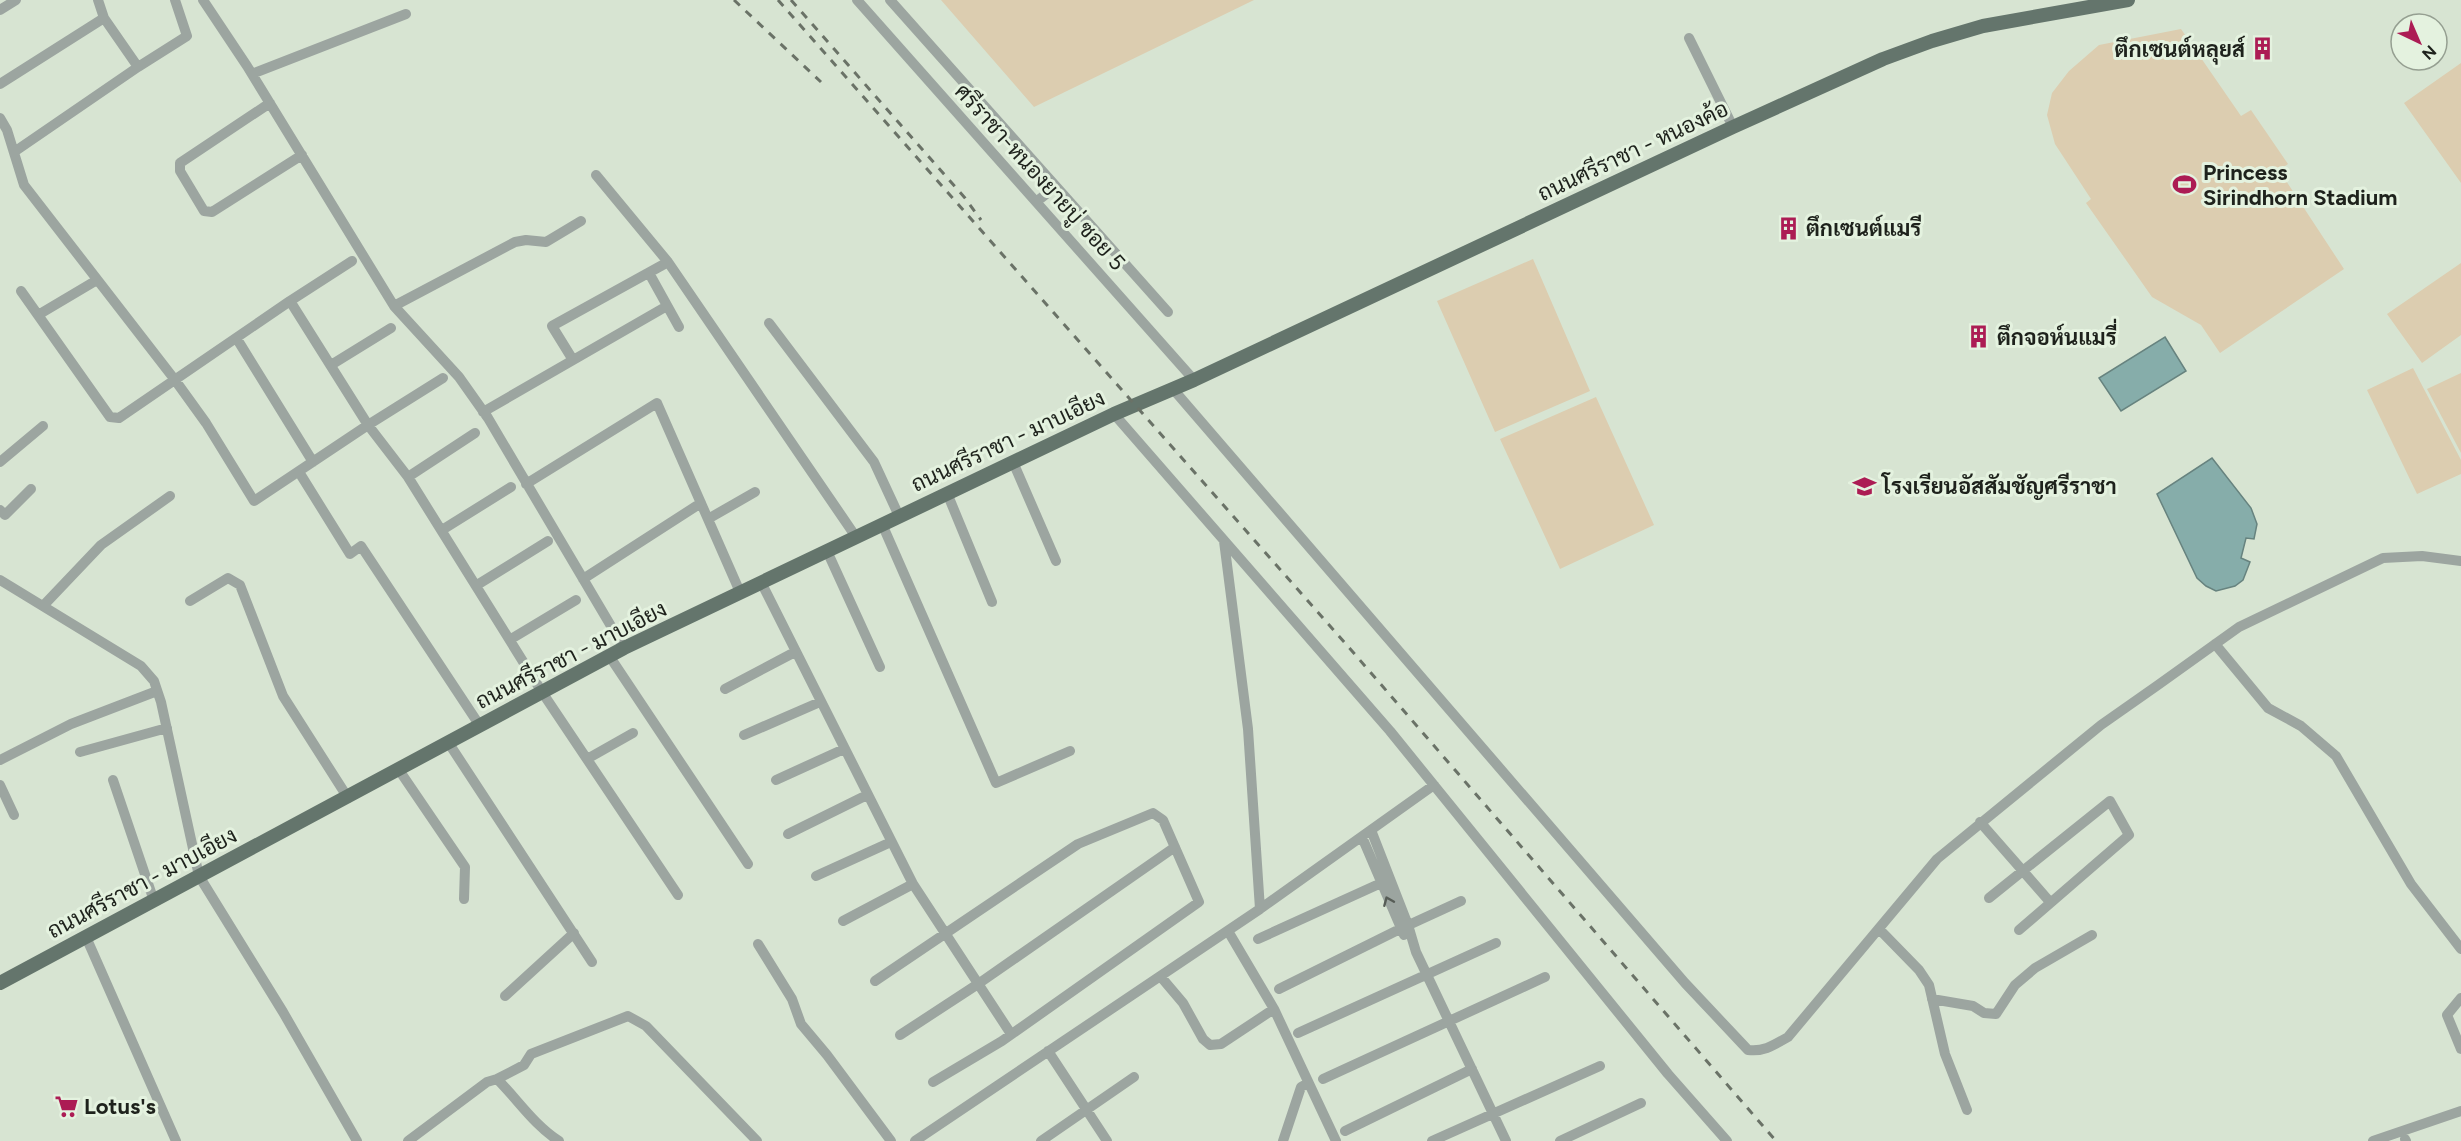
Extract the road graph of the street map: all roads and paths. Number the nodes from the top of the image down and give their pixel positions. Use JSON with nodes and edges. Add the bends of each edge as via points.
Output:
{"nodes":[{"id":1,"x":16,"y":0,"type":"edge"},
{"id":2,"x":98,"y":0,"type":"edge"},
{"id":3,"x":175,"y":0,"type":"edge"},
{"id":4,"x":203,"y":0,"type":"edge"},
{"id":5,"x":857,"y":0,"type":"edge"},
{"id":6,"x":890,"y":0,"type":"edge"},
{"id":7,"x":2127,"y":0,"type":"edge"},
{"id":8,"x":0,"y":10,"type":"edge"},
{"id":9,"x":406,"y":14,"type":"dead end"},
{"id":10,"x":104,"y":18,"type":"junction"},
{"id":11,"x":1689,"y":38,"type":"dead end"},
{"id":12,"x":138,"y":67,"type":"junction"},
{"id":13,"x":252,"y":74,"type":"junction"},
{"id":14,"x":0,"y":84,"type":"edge"},
{"id":15,"x":270,"y":103,"type":"junction"},
{"id":16,"x":0,"y":118,"type":"edge"},
{"id":17,"x":1733,"y":127,"type":"junction"},
{"id":18,"x":14,"y":152,"type":"junction"},
{"id":19,"x":302,"y":155,"type":"junction"},
{"id":20,"x":596,"y":175,"type":"dead end"},
{"id":21,"x":1055,"y":187,"type":"junction"},
{"id":22,"x":1036,"y":202,"type":"junction"},
{"id":23,"x":581,"y":221,"type":"dead end"},
{"id":24,"x":352,"y":261,"type":"dead end"},
{"id":25,"x":668,"y":262,"type":"junction"},
{"id":26,"x":649,"y":273,"type":"junction"},
{"id":27,"x":97,"y":280,"type":"junction"},
{"id":28,"x":21,"y":291,"type":"dead end"},
{"id":29,"x":290,"y":301,"type":"junction"},
{"id":30,"x":394,"y":306,"type":"junction"},
{"id":31,"x":666,"y":306,"type":"junction"},
{"id":32,"x":1168,"y":312,"type":"dead end"},
{"id":33,"x":38,"y":315,"type":"junction"},
{"id":34,"x":769,"y":323,"type":"dead end"},
{"id":35,"x":679,"y":327,"type":"dead end"},
{"id":36,"x":390,"y":328,"type":"dead end"},
{"id":37,"x":237,"y":339,"type":"junction"},
{"id":38,"x":573,"y":360,"type":"junction"},
{"id":39,"x":331,"y":365,"type":"junction"},
{"id":40,"x":443,"y":378,"type":"dead end"},
{"id":41,"x":176,"y":380,"type":"junction"},
{"id":42,"x":1194,"y":380,"type":"junction"},
{"id":43,"x":1173,"y":388,"type":"junction"},
{"id":44,"x":483,"y":412,"type":"junction"},
{"id":45,"x":1114,"y":414,"type":"junction"},
{"id":46,"x":368,"y":425,"type":"junction"},
{"id":47,"x":43,"y":426,"type":"dead end"},
{"id":48,"x":475,"y":433,"type":"dead end"},
{"id":49,"x":0,"y":462,"type":"edge"},
{"id":50,"x":314,"y":462,"type":"junction"},
{"id":51,"x":1013,"y":462,"type":"junction"},
{"id":52,"x":299,"y":472,"type":"junction"},
{"id":53,"x":408,"y":477,"type":"junction"},
{"id":54,"x":526,"y":484,"type":"junction"},
{"id":55,"x":511,"y":487,"type":"dead end"},
{"id":56,"x":31,"y":489,"type":"dead end"},
{"id":57,"x":755,"y":492,"type":"dead end"},
{"id":58,"x":946,"y":493,"type":"junction"},
{"id":59,"x":170,"y":496,"type":"dead end"},
{"id":60,"x":701,"y":503,"type":"junction"},
{"id":61,"x":0,"y":510,"type":"edge"},
{"id":62,"x":899,"y":516,"type":"junction"},
{"id":63,"x":708,"y":519,"type":"junction"},
{"id":64,"x":882,"y":524,"type":"junction"},
{"id":65,"x":442,"y":530,"type":"junction"},
{"id":66,"x":856,"y":537,"type":"junction"},
{"id":67,"x":1224,"y":540,"type":"junction"},
{"id":68,"x":548,"y":541,"type":"dead end"},
{"id":69,"x":827,"y":551,"type":"junction"},
{"id":70,"x":1056,"y":561,"type":"dead end"},
{"id":71,"x":2461,"y":561,"type":"edge"},
{"id":72,"x":583,"y":579,"type":"junction"},
{"id":73,"x":761,"y":582,"type":"junction"},
{"id":74,"x":2,"y":584,"type":"edge"},
{"id":75,"x":477,"y":585,"type":"junction"},
{"id":76,"x":740,"y":592,"type":"junction"},
{"id":77,"x":576,"y":600,"type":"dead end"},
{"id":78,"x":190,"y":601,"type":"dead end"},
{"id":79,"x":992,"y":602,"type":"dead end"},
{"id":80,"x":43,"y":606,"type":"junction"},
{"id":81,"x":511,"y":639,"type":"junction"},
{"id":82,"x":2215,"y":644,"type":"junction"},
{"id":83,"x":624,"y":648,"type":"junction"},
{"id":84,"x":795,"y":652,"type":"junction"},
{"id":85,"x":610,"y":657,"type":"junction"},
{"id":86,"x":880,"y":667,"type":"dead end"},
{"id":87,"x":725,"y":689,"type":"dead end"},
{"id":88,"x":158,"y":691,"type":"junction"},
{"id":89,"x":542,"y":692,"type":"junction"},
{"id":90,"x":820,"y":702,"type":"junction"},
{"id":91,"x":480,"y":726,"type":"junction"},
{"id":92,"x":167,"y":728,"type":"junction"},
{"id":93,"x":633,"y":733,"type":"dead end"},
{"id":94,"x":744,"y":735,"type":"dead end"},
{"id":95,"x":448,"y":742,"type":"junction"},
{"id":96,"x":844,"y":749,"type":"junction"},
{"id":97,"x":1070,"y":751,"type":"dead end"},
{"id":98,"x":81,"y":752,"type":"dead end"},
{"id":99,"x":587,"y":759,"type":"junction"},
{"id":100,"x":0,"y":760,"type":"edge"},
{"id":101,"x":399,"y":770,"type":"junction"},
{"id":102,"x":112,"y":780,"type":"dead end"},
{"id":103,"x":776,"y":780,"type":"dead end"},
{"id":104,"x":0,"y":785,"type":"edge"},
{"id":105,"x":1434,"y":785,"type":"junction"},
{"id":106,"x":867,"y":795,"type":"junction"},
{"id":107,"x":348,"y":798,"type":"junction"},
{"id":108,"x":14,"y":815,"type":"dead end"},
{"id":109,"x":1980,"y":822,"type":"junction"},
{"id":110,"x":1366,"y":833,"type":"junction"},
{"id":111,"x":788,"y":834,"type":"dead end"},
{"id":112,"x":891,"y":842,"type":"junction"},
{"id":113,"x":1175,"y":847,"type":"junction"},
{"id":114,"x":748,"y":864,"type":"dead end"},
{"id":115,"x":2022,"y":870,"type":"junction"},
{"id":116,"x":199,"y":876,"type":"junction"},
{"id":117,"x":816,"y":876,"type":"dead end"},
{"id":118,"x":1385,"y":880,"type":"junction"},
{"id":119,"x":913,"y":884,"type":"junction"},
{"id":120,"x":678,"y":895,"type":"dead end"},
{"id":121,"x":1989,"y":898,"type":"dead end"},
{"id":122,"x":464,"y":899,"type":"dead end"},
{"id":123,"x":154,"y":901,"type":"junction"},
{"id":124,"x":1461,"y":902,"type":"dead end"},
{"id":125,"x":2050,"y":902,"type":"junction"},
{"id":126,"x":1260,"y":909,"type":"junction"},
{"id":127,"x":843,"y":921,"type":"dead end"},
{"id":128,"x":1404,"y":927,"type":"junction"},
{"id":129,"x":1879,"y":929,"type":"junction"},
{"id":130,"x":2019,"y":930,"type":"dead end"},
{"id":131,"x":1228,"y":931,"type":"junction"},
{"id":132,"x":574,"y":933,"type":"junction"},
{"id":133,"x":946,"y":935,"type":"junction"},
{"id":134,"x":2092,"y":935,"type":"dead end"},
{"id":135,"x":86,"y":937,"type":"junction"},
{"id":136,"x":1258,"y":939,"type":"dead end"},
{"id":137,"x":1496,"y":943,"type":"dead end"},
{"id":138,"x":758,"y":944,"type":"dead end"},
{"id":139,"x":2461,"y":949,"type":"edge"},
{"id":140,"x":592,"y":962,"type":"dead end"},
{"id":141,"x":1427,"y":975,"type":"junction"},
{"id":142,"x":1545,"y":976,"type":"dead end"},
{"id":143,"x":1161,"y":977,"type":"junction"},
{"id":144,"x":875,"y":981,"type":"dead end"},
{"id":145,"x":0,"y":983,"type":"edge"},
{"id":146,"x":978,"y":984,"type":"junction"},
{"id":147,"x":1279,"y":989,"type":"dead end"},
{"id":148,"x":505,"y":996,"type":"dead end"},
{"id":149,"x":2461,"y":998,"type":"edge"},
{"id":150,"x":1932,"y":999,"type":"junction"},
{"id":151,"x":1274,"y":1009,"type":"junction"},
{"id":152,"x":1449,"y":1021,"type":"junction"},
{"id":153,"x":1298,"y":1033,"type":"dead end"},
{"id":154,"x":1011,"y":1034,"type":"junction"},
{"id":155,"x":900,"y":1035,"type":"dead end"},
{"id":156,"x":2461,"y":1049,"type":"edge"},
{"id":157,"x":1048,"y":1051,"type":"junction"},
{"id":158,"x":1600,"y":1066,"type":"dead end"},
{"id":159,"x":1472,"y":1069,"type":"junction"},
{"id":160,"x":1134,"y":1077,"type":"dead end"},
{"id":161,"x":497,"y":1079,"type":"junction"},
{"id":162,"x":1323,"y":1079,"type":"dead end"},
{"id":163,"x":933,"y":1082,"type":"dead end"},
{"id":164,"x":1308,"y":1083,"type":"junction"},
{"id":165,"x":1641,"y":1103,"type":"dead end"},
{"id":166,"x":1087,"y":1110,"type":"junction"},
{"id":167,"x":1966,"y":1110,"type":"dead end"},
{"id":168,"x":2461,"y":1111,"type":"edge"},
{"id":169,"x":1493,"y":1113,"type":"junction"},
{"id":170,"x":1345,"y":1131,"type":"dead end"},
{"id":171,"x":176,"y":1141,"type":"edge"},
{"id":172,"x":357,"y":1141,"type":"edge"},
{"id":173,"x":408,"y":1141,"type":"edge"},
{"id":174,"x":559,"y":1141,"type":"edge"},
{"id":175,"x":757,"y":1141,"type":"edge"},
{"id":176,"x":891,"y":1141,"type":"edge"},
{"id":177,"x":915,"y":1141,"type":"edge"},
{"id":178,"x":1041,"y":1141,"type":"edge"},
{"id":179,"x":1107,"y":1141,"type":"edge"},
{"id":180,"x":1283,"y":1141,"type":"edge"},
{"id":181,"x":1336,"y":1141,"type":"edge"},
{"id":182,"x":1432,"y":1141,"type":"edge"},
{"id":183,"x":1506,"y":1141,"type":"edge"},
{"id":184,"x":1560,"y":1141,"type":"edge"},
{"id":185,"x":1727,"y":1141,"type":"edge"},
{"id":186,"x":2373,"y":1141,"type":"edge"}],
"edges":[{"from":1,"to":8,"type":"street"},
{"from":2,"to":10,"type":"street"},
{"from":3,"to":12,"type":"street","via":[[187,36]]},
{"from":4,"to":13,"type":"street"},
{"from":5,"to":22,"type":"street","name":"ศรีราชา-หนองยายบู่ ซอย 5"},
{"from":6,"to":21,"type":"street"},
{"from":7,"to":17,"type":"main road","name":"ถนนศรีราชา - หนองค้อ","via":[[1983,26],[1932,40]]},
{"from":9,"to":13,"type":"street"},
{"from":10,"to":12,"type":"street"},
{"from":10,"to":14,"type":"street"},
{"from":11,"to":17,"type":"street"},
{"from":12,"to":18,"type":"street"},
{"from":13,"to":15,"type":"street"},
{"from":15,"to":19,"type":"street"},
{"from":15,"to":19,"type":"street","via":[[180,163],[180,171],[204,211],[212,212]]},
{"from":16,"to":18,"type":"street"},
{"from":17,"to":42,"type":"main road","name":"ถนนศรีราชา - หนองค้อ"},
{"from":18,"to":27,"type":"street","via":[[24,186]]},
{"from":19,"to":30,"type":"street"},
{"from":20,"to":25,"type":"street"},
{"from":21,"to":22,"type":"street"},
{"from":21,"to":32,"type":"street"},
{"from":22,"to":42,"type":"street","name":"ศรีราชา-หนองยายบู่ ซอย 5"},
{"from":23,"to":30,"type":"street","via":[[546,242],[515,242]]},
{"from":24,"to":29,"type":"street"},
{"from":25,"to":26,"type":"street"},
{"from":25,"to":66,"type":"street"},
{"from":26,"to":31,"type":"street"},
{"from":26,"to":38,"type":"street","via":[[552,326]]},
{"from":27,"to":33,"type":"street"},
{"from":27,"to":41,"type":"street"},
{"from":28,"to":33,"type":"street"},
{"from":29,"to":37,"type":"street"},
{"from":29,"to":39,"type":"street"},
{"from":30,"to":44,"type":"street","via":[[459,377]]},
{"from":31,"to":35,"type":"street"},
{"from":31,"to":38,"type":"street"},
{"from":33,"to":41,"type":"street","via":[[110,417],[119,418]]},
{"from":34,"to":62,"type":"street","via":[[874,462]]},
{"from":36,"to":39,"type":"street"},
{"from":37,"to":41,"type":"street"},
{"from":37,"to":50,"type":"street"},
{"from":38,"to":44,"type":"street"},
{"from":39,"to":46,"type":"street"},
{"from":40,"to":46,"type":"street"},
{"from":41,"to":52,"type":"street","via":[[254,501]]},
{"from":42,"to":43,"type":"main road","name":"ถนนศรีราชา - หนองค้อ"},
{"from":43,"to":45,"type":"main road","name":"ถนนศรีราชา - มาบเอียง"},
{"from":43,"to":129,"type":"street","via":[[1677,974],[1748,1050],[1766,1049],[1788,1037]]},
{"from":44,"to":54,"type":"street"},
{"from":45,"to":51,"type":"main road","name":"ถนนศรีราชา - มาบเอียง"},
{"from":45,"to":67,"type":"street"},
{"from":46,"to":50,"type":"street"},
{"from":46,"to":53,"type":"street"},
{"from":47,"to":49,"type":"street"},
{"from":48,"to":53,"type":"street"},
{"from":50,"to":52,"type":"street"},
{"from":51,"to":58,"type":"main road","name":"ถนนศรีราชา - มาบเอียง"},
{"from":51,"to":70,"type":"street"},
{"from":52,"to":91,"type":"street","via":[[350,554],[361,546]]},
{"from":53,"to":65,"type":"street"},
{"from":54,"to":60,"type":"street","via":[[657,403]]},
{"from":54,"to":72,"type":"street"},
{"from":55,"to":65,"type":"street"},
{"from":56,"to":61,"type":"street","via":[[5,515]]},
{"from":57,"to":63,"type":"street"},
{"from":58,"to":62,"type":"main road","name":"ถนนศรีราชา - มาบเอียง"},
{"from":58,"to":79,"type":"street"},
{"from":59,"to":80,"type":"street","via":[[101,545]]},
{"from":60,"to":63,"type":"street"},
{"from":60,"to":72,"type":"street"},
{"from":62,"to":64,"type":"main road","name":"ถนนศรีราชา - มาบเอียง"},
{"from":63,"to":76,"type":"street"},
{"from":64,"to":66,"type":"main road","name":"ถนนศรีราชา - มาบเอียง"},
{"from":64,"to":97,"type":"street","via":[[996,783]]},
{"from":65,"to":75,"type":"street"},
{"from":66,"to":69,"type":"main road","name":"ถนนศรีราชา - มาบเอียง"},
{"from":67,"to":105,"type":"street"},
{"from":67,"to":126,"type":"street","via":[[1248,729]]},
{"from":68,"to":75,"type":"street"},
{"from":69,"to":73,"type":"main road","name":"ถนนศรีราชา - มาบเอียง"},
{"from":69,"to":86,"type":"street"},
{"from":71,"to":82,"type":"street","via":[[2422,556],[2383,558],[2240,627]]},
{"from":72,"to":83,"type":"street"},
{"from":73,"to":76,"type":"main road","name":"ถนนศรีราชา - มาบเอียง"},
{"from":73,"to":84,"type":"street"},
{"from":74,"to":80,"type":"street"},
{"from":75,"to":81,"type":"street"},
{"from":76,"to":83,"type":"main road","name":"ถนนศรีราชา - มาบเอียง"},
{"from":77,"to":81,"type":"street"},
{"from":78,"to":107,"type":"street","via":[[228,578],[240,585],[284,696]]},
{"from":80,"to":88,"type":"street","via":[[141,666]]},
{"from":81,"to":89,"type":"street"},
{"from":82,"to":109,"type":"street","via":[[2101,725]]},
{"from":82,"to":139,"type":"street","via":[[2268,708],[2301,726],[2336,756],[2411,884]]},
{"from":83,"to":85,"type":"main road","name":"ถนนศรีราชา - มาบเอียง"},
{"from":84,"to":87,"type":"street"},
{"from":84,"to":90,"type":"street"},
{"from":85,"to":89,"type":"main road","name":"ถนนศรีราชา - มาบเอียง"},
{"from":85,"to":114,"type":"street"},
{"from":88,"to":92,"type":"street"},
{"from":88,"to":100,"type":"street","via":[[71,724]]},
{"from":89,"to":91,"type":"main road","name":"ถนนศรีราชา - มาบเอียง"},
{"from":89,"to":99,"type":"street"},
{"from":90,"to":94,"type":"street"},
{"from":90,"to":96,"type":"street"},
{"from":91,"to":95,"type":"main road","name":"ถนนศรีราชา - มาบเอียง"},
{"from":92,"to":98,"type":"street"},
{"from":92,"to":116,"type":"street"},
{"from":93,"to":99,"type":"street"},
{"from":95,"to":101,"type":"main road","name":"ถนนศรีราชา - มาบเอียง"},
{"from":95,"to":132,"type":"street"},
{"from":96,"to":103,"type":"street"},
{"from":96,"to":106,"type":"street"},
{"from":99,"to":120,"type":"street"},
{"from":101,"to":107,"type":"main road","name":"ถนนศรีราชา - มาบเอียง"},
{"from":101,"to":122,"type":"street","via":[[465,867]]},
{"from":102,"to":123,"type":"street"},
{"from":104,"to":108,"type":"street"},
{"from":105,"to":110,"type":"street"},
{"from":105,"to":185,"type":"street"},
{"from":106,"to":111,"type":"street"},
{"from":106,"to":112,"type":"street"},
{"from":107,"to":116,"type":"main road","name":"ถนนศรีราชา - มาบเอียง"},
{"from":109,"to":115,"type":"street"},
{"from":109,"to":129,"type":"street","via":[[1937,859]]},
{"from":110,"to":118,"type":"street"},
{"from":110,"to":126,"type":"street"},
{"from":112,"to":117,"type":"street"},
{"from":112,"to":119,"type":"street"},
{"from":113,"to":133,"type":"street","via":[[1163,820],[1153,813],[1078,844]]},
{"from":113,"to":146,"type":"street"},
{"from":113,"to":154,"type":"street","via":[[1199,902]]},
{"from":115,"to":121,"type":"street"},
{"from":115,"to":125,"type":"street"},
{"from":115,"to":125,"type":"street","via":[[2110,801],[2129,835]]},
{"from":116,"to":123,"type":"main road","name":"ถนนศรีราชา - มาบเอียง"},
{"from":116,"to":172,"type":"street"},
{"from":118,"to":128,"type":"street"},
{"from":118,"to":136,"type":"street"},
{"from":119,"to":127,"type":"street"},
{"from":119,"to":133,"type":"street"},
{"from":123,"to":135,"type":"main road","name":"ถนนศรีราชา - มาบเอียง"},
{"from":124,"to":128,"type":"street"},
{"from":125,"to":130,"type":"street"},
{"from":126,"to":131,"type":"street"},
{"from":128,"to":141,"type":"street"},
{"from":128,"to":147,"type":"street"},
{"from":129,"to":150,"type":"street","via":[[1919,970]]},
{"from":131,"to":143,"type":"street"},
{"from":131,"to":151,"type":"street"},
{"from":132,"to":140,"type":"street"},
{"from":132,"to":148,"type":"street"},
{"from":133,"to":144,"type":"street"},
{"from":133,"to":146,"type":"street"},
{"from":134,"to":150,"type":"street","via":[[2035,968],[2015,986],[1996,1014]]},
{"from":135,"to":145,"type":"main road","name":"ถนนศรีราชา - มาบเอียง"},
{"from":135,"to":171,"type":"street"},
{"from":137,"to":141,"type":"street"},
{"from":138,"to":176,"type":"street","via":[[792,999],[801,1024]]},
{"from":141,"to":152,"type":"street"},
{"from":141,"to":153,"type":"street"},
{"from":142,"to":152,"type":"street"},
{"from":143,"to":151,"type":"street","via":[[1210,1045],[1221,1044]]},
{"from":143,"to":157,"type":"street"},
{"from":146,"to":154,"type":"street"},
{"from":146,"to":155,"type":"street"},
{"from":149,"to":156,"type":"street","via":[[2447,1015]]},
{"from":150,"to":167,"type":"street","via":[[1945,1054]]},
{"from":151,"to":164,"type":"street"},
{"from":152,"to":159,"type":"street"},
{"from":152,"to":162,"type":"street"},
{"from":154,"to":163,"type":"street"},
{"from":157,"to":166,"type":"street"},
{"from":157,"to":177,"type":"street"},
{"from":158,"to":169,"type":"street"},
{"from":159,"to":169,"type":"street"},
{"from":159,"to":170,"type":"street"},
{"from":160,"to":166,"type":"street"},
{"from":161,"to":173,"type":"street","via":[[487,1082]]},
{"from":161,"to":174,"type":"street","via":[[530,1118]]},
{"from":161,"to":175,"type":"street","via":[[524,1065],[531,1054],[628,1016],[646,1026]]},
{"from":164,"to":180,"type":"street","via":[[1301,1087]]},
{"from":164,"to":181,"type":"street"},
{"from":165,"to":184,"type":"street"},
{"from":166,"to":178,"type":"street"},
{"from":166,"to":179,"type":"street"},
{"from":168,"to":186,"type":"street"},
{"from":169,"to":182,"type":"street"},
{"from":169,"to":183,"type":"street"}]}
